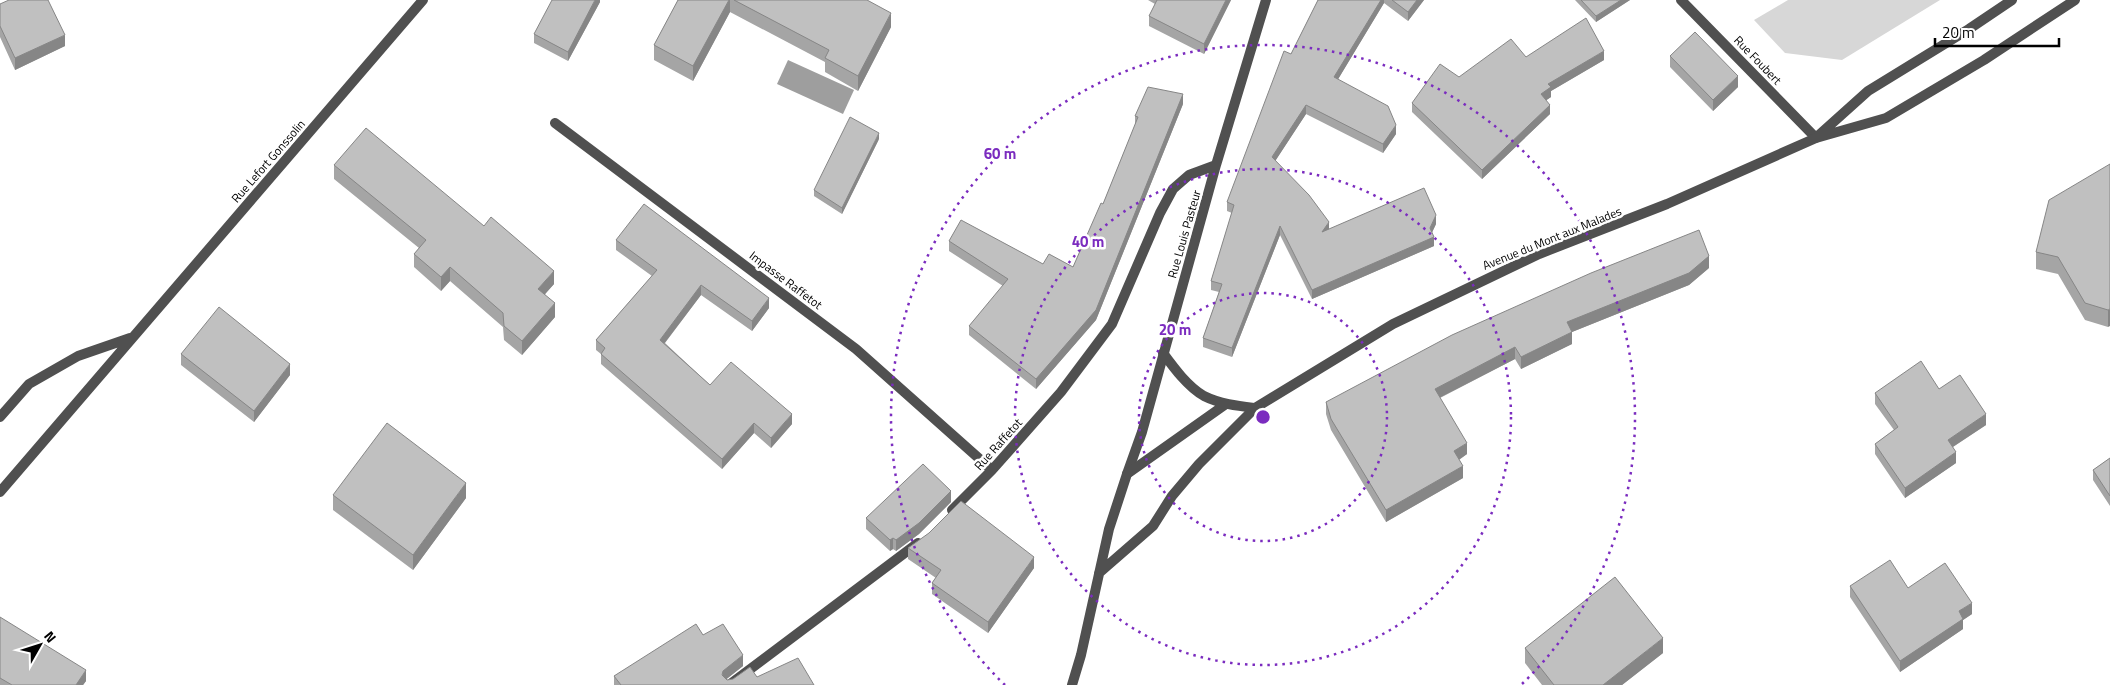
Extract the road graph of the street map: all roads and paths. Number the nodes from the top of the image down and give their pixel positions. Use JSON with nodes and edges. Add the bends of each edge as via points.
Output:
{"nodes":[{"id":1,"x":423,"y":0,"type":"edge"},
{"id":2,"x":1266,"y":0,"type":"edge"},
{"id":3,"x":1681,"y":0,"type":"edge"},
{"id":4,"x":2012,"y":0,"type":"edge"},
{"id":5,"x":2075,"y":0,"type":"edge"},
{"id":6,"x":555,"y":123,"type":"dead end"},
{"id":7,"x":1816,"y":138,"type":"junction"},
{"id":8,"x":1216,"y":165,"type":"junction"},
{"id":9,"x":131,"y":338,"type":"junction"},
{"id":10,"x":1163,"y":353,"type":"junction"},
{"id":11,"x":1226,"y":404,"type":"junction"},
{"id":12,"x":1255,"y":408,"type":"junction"},
{"id":13,"x":0,"y":417,"type":"edge"},
{"id":14,"x":992,"y":470,"type":"junction"},
{"id":15,"x":1127,"y":474,"type":"junction"},
{"id":16,"x":0,"y":492,"type":"edge"},
{"id":17,"x":944,"y":518,"type":"edge"},
{"id":18,"x":924,"y":539,"type":"edge"},
{"id":19,"x":1099,"y":573,"type":"junction"},
{"id":20,"x":729,"y":685,"type":"edge"},
{"id":21,"x":1072,"y":685,"type":"edge"}],
"edges":[{"from":1,"to":9,"type":"street","name":"Rue Lefort Gonssolin"},
{"from":2,"to":8,"type":"street","name":"Rue Louis Pasteur"},
{"from":3,"to":7,"type":"street","name":"Rue Foubert"},
{"from":4,"to":7,"type":"street","name":"Avenue du Mont aux Malades","via":[[1868,91]]},
{"from":5,"to":7,"type":"street","name":"Avenue du Mont aux Malades","via":[[1984,60],[1886,118]]},
{"from":6,"to":14,"type":"street","name":"Impasse Raffetot","via":[[856,348]]},
{"from":7,"to":12,"type":"street","name":"Avenue du Mont aux Malades","via":[[1667,204],[1539,254],[1453,294],[1393,324]]},
{"from":8,"to":10,"type":"street","name":"Rue Louis Pasteur"},
{"from":8,"to":14,"type":"street","name":"Rue Raffetot","via":[[1189,175],[1173,189],[1112,324],[1061,392]]},
{"from":9,"to":13,"type":"street","via":[[78,356],[29,384]]},
{"from":9,"to":16,"type":"street","name":"Rue Lefort Gonssolin"},
{"from":10,"to":11,"type":"street","via":[[1179,374],[1204,396]]},
{"from":10,"to":15,"type":"street","name":"Rue Louis Pasteur"},
{"from":11,"to":12,"type":"street"},
{"from":11,"to":15,"type":"street"},
{"from":12,"to":19,"type":"street","name":"Avenue du Mont aux Malades","via":[[1188,476],[1153,526]]},
{"from":14,"to":17,"type":"street","name":"Rue Raffetot"},
{"from":15,"to":19,"type":"street"},
{"from":18,"to":20,"type":"street"},
{"from":19,"to":21,"type":"street"}]}
